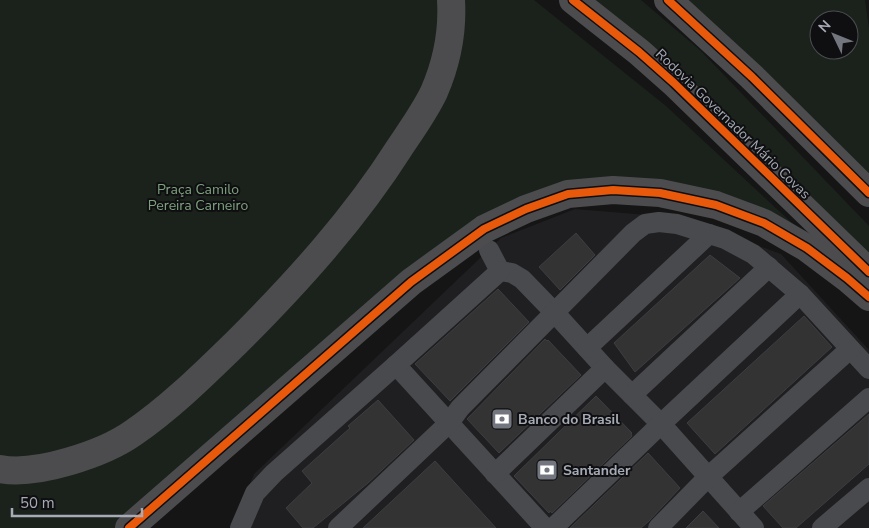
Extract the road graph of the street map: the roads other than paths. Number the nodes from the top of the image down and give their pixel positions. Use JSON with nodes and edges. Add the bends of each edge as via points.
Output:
{"nodes":[{"id":1,"x":451,"y":0,"type":"edge"},
{"id":2,"x":573,"y":0,"type":"edge"},
{"id":3,"x":668,"y":0,"type":"edge"},
{"id":4,"x":869,"y":194,"type":"edge"},
{"id":5,"x":709,"y":234,"type":"junction"},
{"id":6,"x":489,"y":250,"type":"dead end"},
{"id":7,"x":769,"y":267,"type":"junction"},
{"id":8,"x":500,"y":270,"type":"junction"},
{"id":9,"x":869,"y":272,"type":"edge"},
{"id":10,"x":800,"y":294,"type":"junction"},
{"id":11,"x":869,"y":297,"type":"edge"},
{"id":12,"x":554,"y":312,"type":"junction"},
{"id":13,"x":586,"y":348,"type":"junction"},
{"id":14,"x":850,"y":349,"type":"junction"},
{"id":15,"x":396,"y":365,"type":"junction"},
{"id":16,"x":605,"y":368,"type":"junction"},
{"id":17,"x":869,"y":370,"type":"edge"},
{"id":18,"x":632,"y":395,"type":"junction"},
{"id":19,"x":869,"y":398,"type":"edge"},
{"id":20,"x":449,"y":423,"type":"junction"},
{"id":21,"x":660,"y":424,"type":"junction"},
{"id":22,"x":0,"y":469,"type":"edge"},
{"id":23,"x":495,"y":474,"type":"junction"},
{"id":24,"x":708,"y":477,"type":"junction"},
{"id":25,"x":869,"y":488,"type":"edge"},
{"id":26,"x":739,"y":512,"type":"junction"},
{"id":27,"x":129,"y":528,"type":"edge"},
{"id":28,"x":240,"y":528,"type":"edge"},
{"id":29,"x":338,"y":528,"type":"edge"},
{"id":30,"x":545,"y":528,"type":"edge"},
{"id":31,"x":553,"y":528,"type":"edge"},
{"id":32,"x":658,"y":528,"type":"edge"},
{"id":33,"x":754,"y":528,"type":"edge"},
{"id":34,"x":822,"y":528,"type":"edge"}],
"edges":[{"from":1,"to":22,"type":"highway","via":[[447,58],[425,107],[360,205],[274,304],[225,354],[132,434],[109,447],[35,470]]},
{"from":2,"to":9,"type":"highway","name":"Rodovia Governador Mário Covas","via":[[674,83]]},
{"from":3,"to":4,"type":"highway","via":[[752,77]]},
{"from":5,"to":7,"type":"lane","via":[[753,254]]},
{"from":5,"to":12,"type":"lane","via":[[677,224],[645,224]]},
{"from":5,"to":13,"type":"lane"},
{"from":6,"to":8,"type":"lane"},
{"from":7,"to":10,"type":"lane"},
{"from":7,"to":18,"type":"lane"},
{"from":8,"to":12,"type":"lane","via":[[522,279]]},
{"from":8,"to":15,"type":"lane"},
{"from":10,"to":14,"type":"lane"},
{"from":10,"to":21,"type":"lane"},
{"from":11,"to":27,"type":"highway","via":[[806,248],[764,222],[716,205],[660,193],[613,190],[568,194],[526,208],[484,229],[411,282]]},
{"from":12,"to":13,"type":"lane"},
{"from":12,"to":20,"type":"lane"},
{"from":13,"to":16,"type":"lane"},
{"from":14,"to":17,"type":"lane"},
{"from":14,"to":24,"type":"lane"},
{"from":15,"to":20,"type":"lane"},
{"from":15,"to":28,"type":"lane","via":[[274,473],[255,493]]},
{"from":16,"to":18,"type":"lane"},
{"from":16,"to":23,"type":"lane"},
{"from":18,"to":21,"type":"lane"},
{"from":19,"to":26,"type":"lane"},
{"from":20,"to":23,"type":"lane"},
{"from":20,"to":29,"type":"lane"},
{"from":21,"to":24,"type":"lane"},
{"from":21,"to":31,"type":"lane"},
{"from":23,"to":30,"type":"lane"},
{"from":24,"to":26,"type":"lane"},
{"from":24,"to":32,"type":"lane"},
{"from":25,"to":34,"type":"lane"},
{"from":26,"to":33,"type":"lane"}]}
